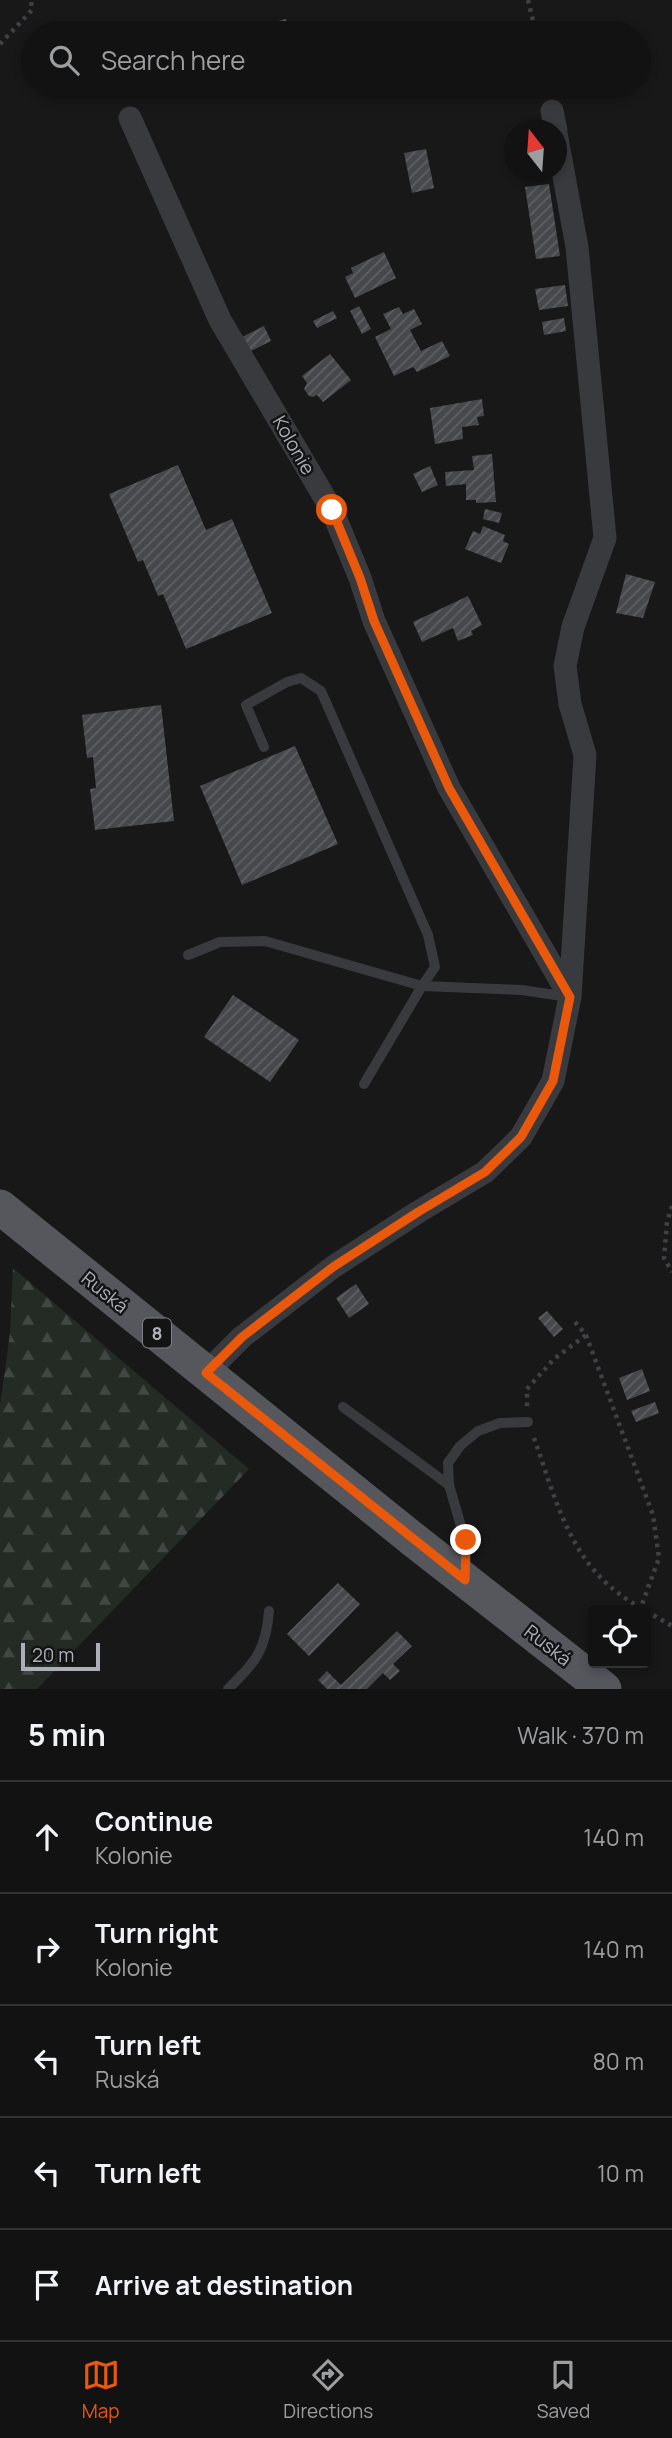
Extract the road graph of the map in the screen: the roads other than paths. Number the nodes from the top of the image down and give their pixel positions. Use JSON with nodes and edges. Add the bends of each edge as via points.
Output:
{"nodes":[{"id":1,"x":130,"y":118,"type":"dead end"},
{"id":2,"x":565,"y":182,"type":"edge"},
{"id":3,"x":264,"y":747,"type":"dead end"},
{"id":4,"x":188,"y":955,"type":"dead end"},
{"id":5,"x":422,"y":986,"type":"junction"},
{"id":6,"x":570,"y":997,"type":"junction"},
{"id":7,"x":364,"y":1084,"type":"dead end"},
{"id":8,"x":0,"y":1207,"type":"edge"},
{"id":9,"x":206,"y":1373,"type":"junction"},
{"id":10,"x":343,"y":1408,"type":"dead end"},
{"id":11,"x":528,"y":1422,"type":"road end"},
{"id":12,"x":449,"y":1485,"type":"junction"},
{"id":13,"x":465,"y":1580,"type":"junction"},
{"id":14,"x":269,"y":1611,"type":"dead end"},
{"id":15,"x":228,"y":1689,"type":"edge"},
{"id":16,"x":604,"y":1689,"type":"edge"}],
"edges":[{"from":1,"to":6,"type":"street","name":"Kolonie","via":[[220,320],[332,510],[374,621],[449,788]]},
{"from":2,"to":6,"type":"street","via":[[577,247],[605,538],[573,627],[565,666],[585,755]]},
{"from":3,"to":5,"type":"lane","via":[[246,705],[301,678],[321,691],[428,935],[435,967]]},
{"from":4,"to":5,"type":"lane","via":[[220,942],[265,941]]},
{"from":5,"to":6,"type":"lane"},
{"from":5,"to":7,"type":"lane"},
{"from":6,"to":9,"type":"street","via":[[553,1081],[521,1137],[485,1172],[333,1267],[242,1337]]},
{"from":8,"to":9,"type":"main road","name":"Ruská","number":"8"},
{"from":9,"to":13,"type":"main road","name":"Ruská","number":"8"},
{"from":10,"to":12,"type":"lane"},
{"from":11,"to":12,"type":"lane","via":[[500,1423],[478,1431],[448,1463]]},
{"from":12,"to":13,"type":"lane","via":[[466,1540]]},
{"from":13,"to":16,"type":"main road","name":"Ruská","number":"8"},
{"from":14,"to":15,"type":"lane","via":[[267,1634],[254,1663]]}]}
